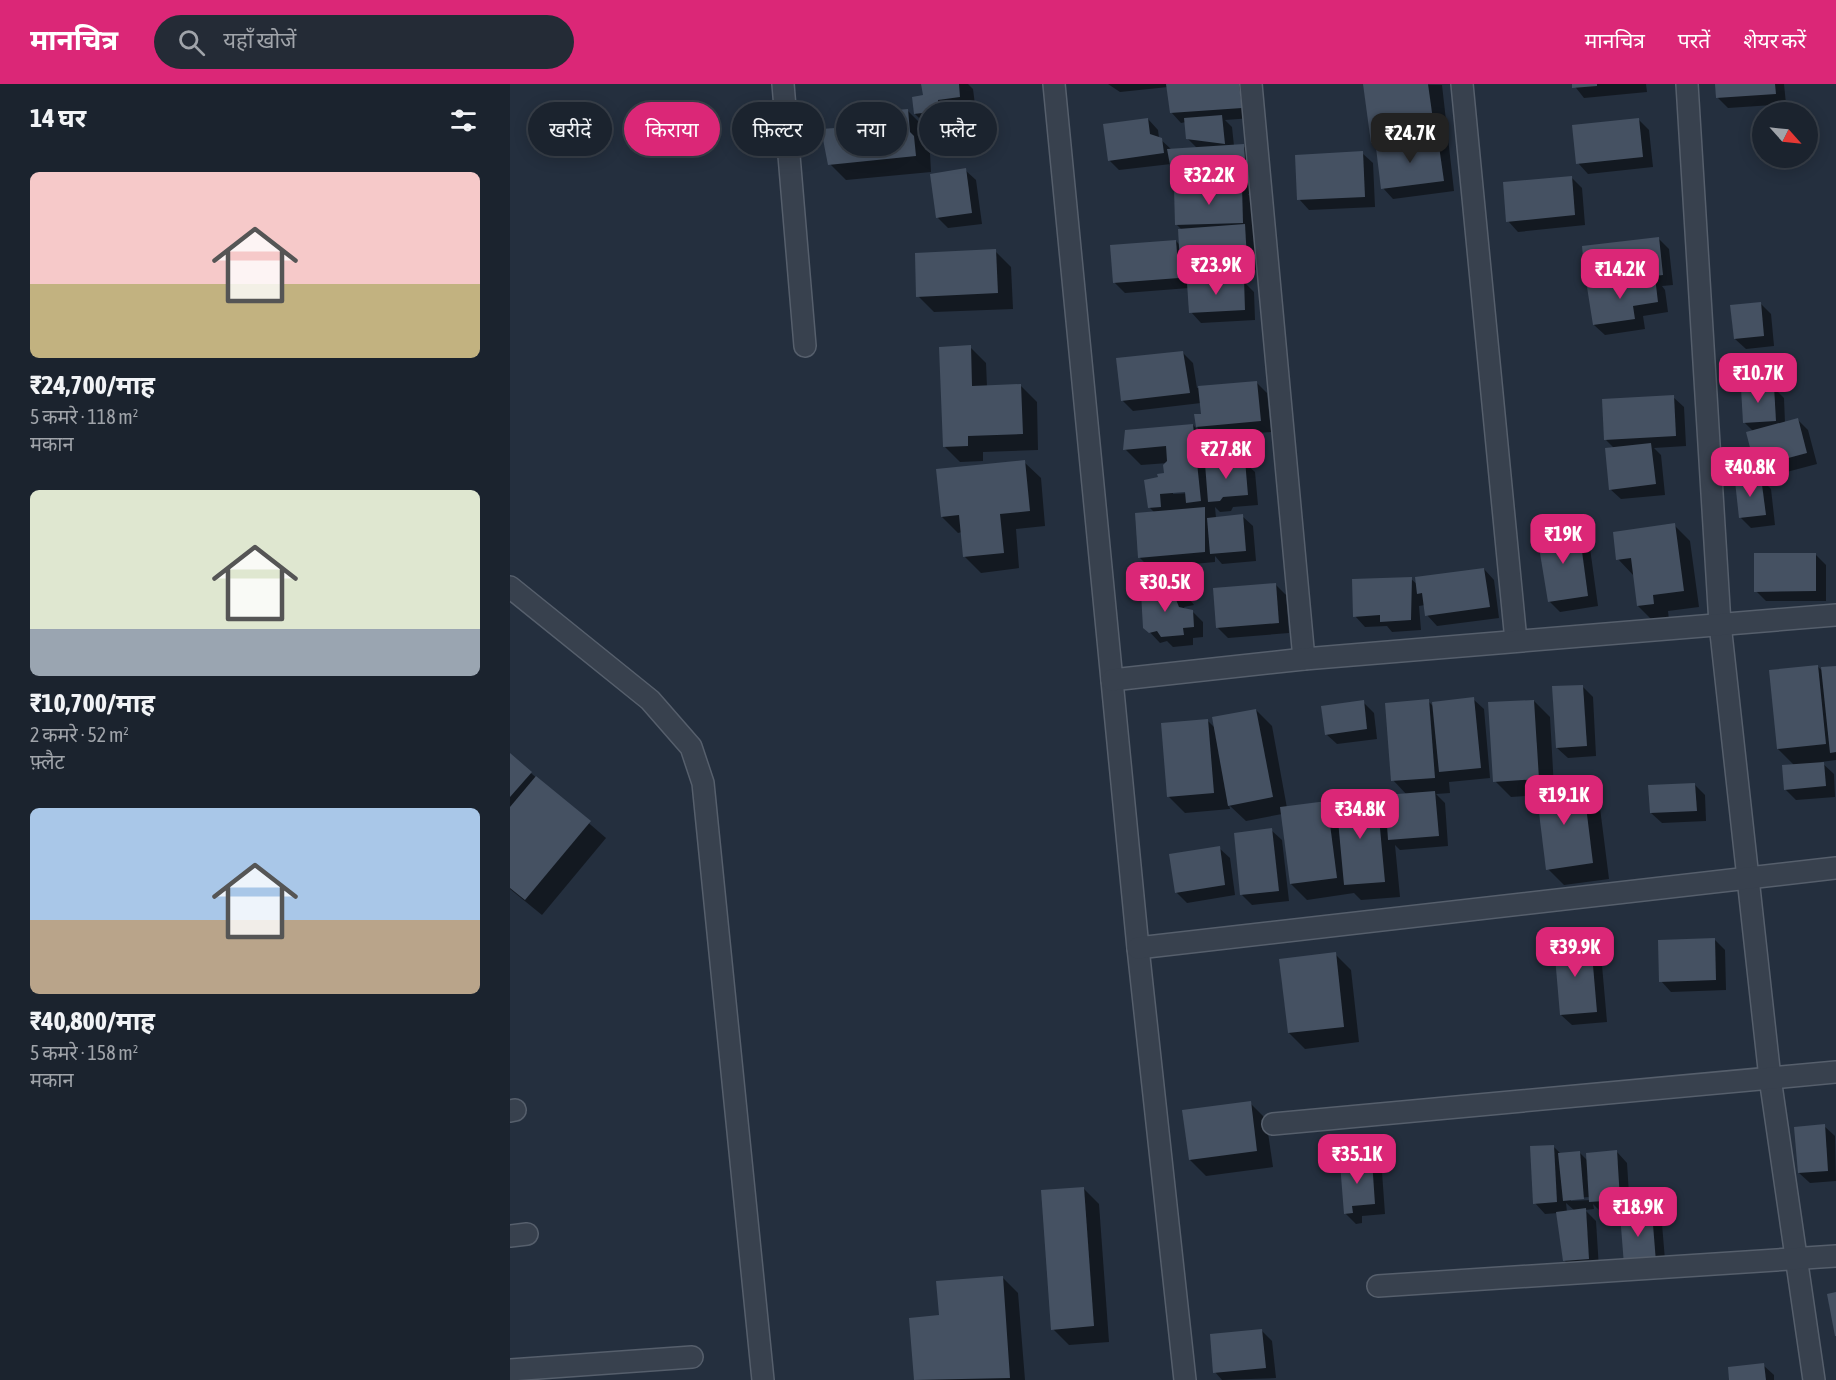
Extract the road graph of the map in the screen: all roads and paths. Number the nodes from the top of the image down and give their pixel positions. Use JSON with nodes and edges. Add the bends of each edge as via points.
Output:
{"nodes":[{"id":1,"x":783,"y":84,"type":"edge"},
{"id":2,"x":1054,"y":84,"type":"edge"},
{"id":3,"x":1251,"y":84,"type":"edge"},
{"id":4,"x":1462,"y":84,"type":"edge"},
{"id":5,"x":1688,"y":84,"type":"edge"},
{"id":6,"x":805,"y":346,"type":"dead end"},
{"id":7,"x":510,"y":587,"type":"edge"},
{"id":8,"x":1836,"y":615,"type":"edge"},
{"id":9,"x":1720,"y":624,"type":"junction"},
{"id":10,"x":1516,"y":641,"type":"junction"},
{"id":11,"x":1304,"y":659,"type":"junction"},
{"id":12,"x":1112,"y":680,"type":"junction"},
{"id":13,"x":1836,"y":868,"type":"edge"},
{"id":14,"x":1749,"y":876,"type":"junction"},
{"id":15,"x":1138,"y":948,"type":"junction"},
{"id":16,"x":1836,"y":1072,"type":"edge"},
{"id":17,"x":1770,"y":1078,"type":"junction"},
{"id":18,"x":1274,"y":1124,"type":"dead end"},
{"id":19,"x":1836,"y":1256,"type":"edge"},
{"id":20,"x":1798,"y":1260,"type":"junction"},
{"id":21,"x":1378,"y":1286,"type":"dead end"},
{"id":22,"x":692,"y":1357,"type":"dead end"},
{"id":23,"x":510,"y":1370,"type":"edge"},
{"id":24,"x":763,"y":1380,"type":"edge"},
{"id":25,"x":1185,"y":1380,"type":"edge"},
{"id":26,"x":1814,"y":1380,"type":"edge"}],
"edges":[{"from":1,"to":6,"type":"street"},
{"from":2,"to":12,"type":"street"},
{"from":3,"to":11,"type":"street"},
{"from":4,"to":10,"type":"street"},
{"from":5,"to":9,"type":"street"},
{"from":7,"to":24,"type":"street","via":[[650,700],[692,747],[703,783]]},
{"from":8,"to":9,"type":"street"},
{"from":9,"to":10,"type":"street"},
{"from":9,"to":14,"type":"street"},
{"from":10,"to":11,"type":"street"},
{"from":11,"to":12,"type":"street"},
{"from":12,"to":15,"type":"street"},
{"from":13,"to":14,"type":"street"},
{"from":14,"to":15,"type":"street"},
{"from":14,"to":17,"type":"street"},
{"from":15,"to":25,"type":"street"},
{"from":16,"to":17,"type":"street"},
{"from":17,"to":18,"type":"street"},
{"from":17,"to":20,"type":"street"},
{"from":19,"to":20,"type":"street"},
{"from":20,"to":21,"type":"street"},
{"from":20,"to":26,"type":"street"},
{"from":22,"to":23,"type":"street"}]}
